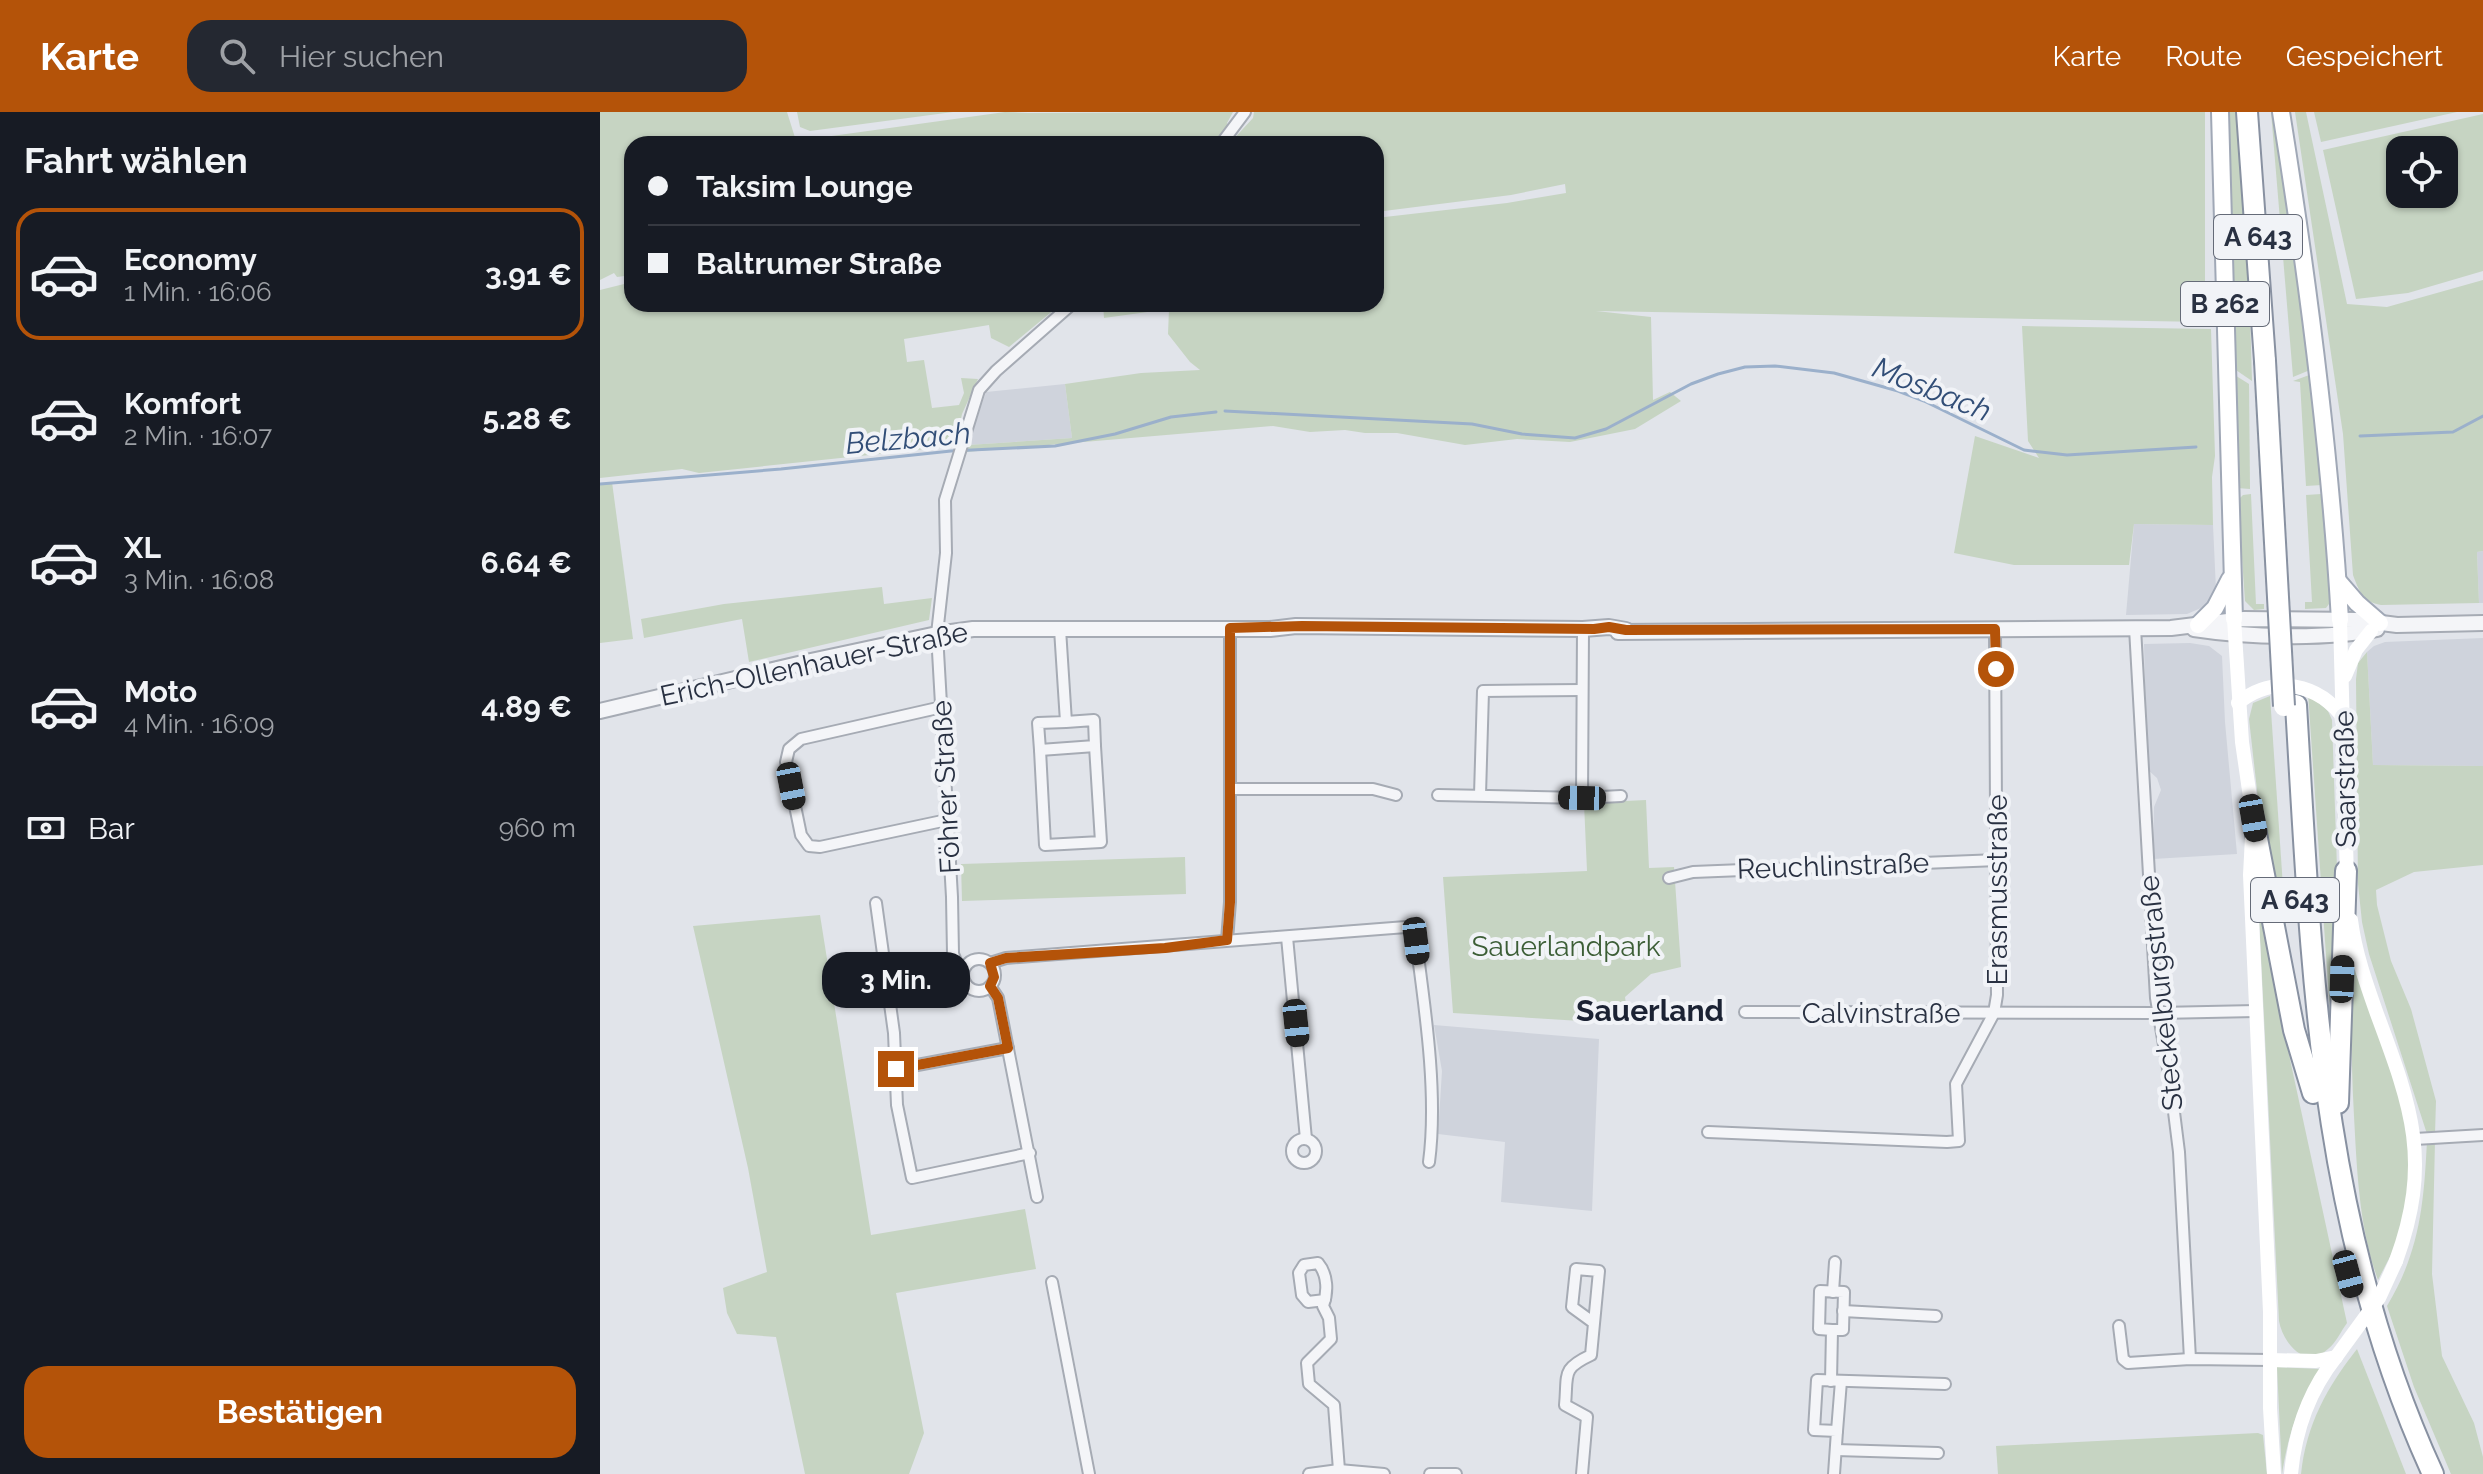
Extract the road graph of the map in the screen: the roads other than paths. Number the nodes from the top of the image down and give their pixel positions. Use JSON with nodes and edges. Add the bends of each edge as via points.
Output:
{"nodes":[{"id":1,"x":1245,"y":112,"type":"edge"},
{"id":2,"x":2220,"y":112,"type":"edge"},
{"id":3,"x":2247,"y":112,"type":"edge"},
{"id":4,"x":2261,"y":112,"type":"edge"},
{"id":5,"x":2281,"y":112,"type":"edge"},
{"id":6,"x":1227,"y":136,"type":"edge"},
{"id":7,"x":1063,"y":312,"type":"edge"},
{"id":8,"x":2272,"y":361,"type":"junction"},
{"id":9,"x":2232,"y":566,"type":"junction"},
{"id":10,"x":2338,"y":581,"type":"junction"},
{"id":11,"x":2483,"y":623,"type":"edge"},
{"id":12,"x":2191,"y":626,"type":"junction"},
{"id":13,"x":2234,"y":626,"type":"junction"},
{"id":14,"x":2383,"y":626,"type":"junction"},
{"id":15,"x":2340,"y":627,"type":"junction"},
{"id":16,"x":1230,"y":628,"type":"junction"},
{"id":17,"x":2135,"y":628,"type":"junction"},
{"id":18,"x":1060,"y":629,"type":"junction"},
{"id":19,"x":1588,"y":629,"type":"junction"},
{"id":20,"x":1995,"y":629,"type":"junction"},
{"id":21,"x":937,"y":634,"type":"junction"},
{"id":22,"x":2344,"y":680,"type":"junction"},
{"id":23,"x":1582,"y":690,"type":"junction"},
{"id":24,"x":2238,"y":703,"type":"junction"},
{"id":25,"x":2290,"y":706,"type":"junction"},
{"id":26,"x":942,"y":707,"type":"junction"},
{"id":27,"x":600,"y":711,"type":"edge"},
{"id":28,"x":2345,"y":720,"type":"junction"},
{"id":29,"x":1066,"y":722,"type":"junction"},
{"id":30,"x":1095,"y":746,"type":"junction"},
{"id":31,"x":1040,"y":750,"type":"junction"},
{"id":32,"x":1230,"y":789,"type":"junction"},
{"id":33,"x":1396,"y":795,"type":"dead end"},
{"id":34,"x":1438,"y":795,"type":"dead end"},
{"id":35,"x":1480,"y":795,"type":"junction"},
{"id":36,"x":1621,"y":796,"type":"dead end"},
{"id":37,"x":1582,"y":798,"type":"junction"},
{"id":38,"x":2253,"y":818,"type":"junction"},
{"id":39,"x":947,"y":820,"type":"junction"},
{"id":40,"x":1998,"y":860,"type":"junction"},
{"id":41,"x":2346,"y":871,"type":"junction"},
{"id":42,"x":1669,"y":878,"type":"dead end"},
{"id":43,"x":876,"y":903,"type":"dead end"},
{"id":44,"x":1287,"y":937,"type":"junction"},
{"id":45,"x":1227,"y":940,"type":"junction"},
{"id":46,"x":953,"y":941,"type":"junction"},
{"id":47,"x":973,"y":960,"type":"junction"},
{"id":48,"x":990,"y":963,"type":"junction"},
{"id":49,"x":927,"y":977,"type":"dead end"},
{"id":50,"x":964,"y":981,"type":"junction"},
{"id":51,"x":887,"y":982,"type":"junction"},
{"id":52,"x":990,"y":986,"type":"junction"},
{"id":53,"x":2256,"y":1011,"type":"junction"},
{"id":54,"x":1745,"y":1012,"type":"dead end"},
{"id":55,"x":1994,"y":1013,"type":"junction"},
{"id":56,"x":2159,"y":1013,"type":"junction"},
{"id":57,"x":1008,"y":1048,"type":"junction"},
{"id":58,"x":896,"y":1069,"type":"junction"},
{"id":59,"x":2313,"y":1093,"type":"junction"},
{"id":60,"x":1708,"y":1132,"type":"dead end"},
{"id":61,"x":2483,"y":1135,"type":"edge"},
{"id":62,"x":1306,"y":1139,"type":"dead end"},
{"id":63,"x":2415,"y":1139,"type":"junction"},
{"id":64,"x":1030,"y":1153,"type":"junction"},
{"id":65,"x":2336,"y":1155,"type":"junction"},
{"id":66,"x":1429,"y":1162,"type":"dead end"},
{"id":67,"x":1037,"y":1197,"type":"dead end"},
{"id":68,"x":1835,"y":1262,"type":"dead end"},
{"id":69,"x":1052,"y":1282,"type":"dead end"},
{"id":70,"x":1833,"y":1292,"type":"junction"},
{"id":71,"x":1325,"y":1300,"type":"dead end"},
{"id":72,"x":1843,"y":1311,"type":"junction"},
{"id":73,"x":2270,"y":1312,"type":"junction"},
{"id":74,"x":1936,"y":1316,"type":"dead end"},
{"id":75,"x":1594,"y":1323,"type":"junction"},
{"id":76,"x":2119,"y":1326,"type":"dead end"},
{"id":77,"x":1832,"y":1330,"type":"junction"},
{"id":78,"x":2336,"y":1357,"type":"junction"},
{"id":79,"x":2190,"y":1359,"type":"junction"},
{"id":80,"x":2270,"y":1360,"type":"junction"},
{"id":81,"x":2294,"y":1362,"type":"junction"},
{"id":82,"x":1836,"y":1381,"type":"junction"},
{"id":83,"x":1945,"y":1384,"type":"dead end"},
{"id":84,"x":1837,"y":1431,"type":"junction"},
{"id":85,"x":1836,"y":1450,"type":"junction"},
{"id":86,"x":1938,"y":1453,"type":"dead end"},
{"id":87,"x":1339,"y":1470,"type":"junction"},
{"id":88,"x":1089,"y":1474,"type":"edge"},
{"id":89,"x":1309,"y":1474,"type":"edge"},
{"id":90,"x":1384,"y":1474,"type":"edge"},
{"id":91,"x":1430,"y":1474,"type":"edge"},
{"id":92,"x":1456,"y":1474,"type":"edge"},
{"id":93,"x":1582,"y":1474,"type":"edge"},
{"id":94,"x":1834,"y":1474,"type":"edge"},
{"id":95,"x":2274,"y":1474,"type":"edge"},
{"id":96,"x":2291,"y":1474,"type":"edge"},
{"id":97,"x":2419,"y":1474,"type":"edge"},
{"id":98,"x":2433,"y":1474,"type":"edge"}],
"edges":[{"from":1,"to":6,"type":"street"},
{"from":2,"to":9,"type":"main road","number":"B 262"},
{"from":3,"to":8,"type":"highway","number":"A 643"},
{"from":4,"to":8,"type":"highway","number":"A 643"},
{"from":5,"to":10,"type":"main road","number":"B 262","via":[[2317,372]]},
{"from":7,"to":21,"type":"street","name":"Föhrer Straße","via":[[977,396],[945,500],[946,553]]},
{"from":8,"to":25,"type":"highway","number":"A 643","bridge":true},
{"from":9,"to":12,"type":"main road","number":"B 262","via":[[2215,608]]},
{"from":9,"to":13,"type":"main road","number":"B 262"},
{"from":10,"to":14,"type":"main road"},
{"from":10,"to":15,"type":"main road","number":"B 262"},
{"from":11,"to":14,"type":"street","name":"Erich-Ollenhauer-Straße"},
{"from":12,"to":13,"type":"street","name":"Erich-Ollenhauer-Straße"},
{"from":12,"to":17,"type":"street","name":"Erich-Ollenhauer-Straße"},
{"from":13,"to":15,"type":"street","name":"Erich-Ollenhauer-Straße"},
{"from":13,"to":24,"type":"main road"},
{"from":14,"to":15,"type":"street","name":"Erich-Ollenhauer-Straße"},
{"from":14,"to":22,"type":"main road","via":[[2356,650]]},
{"from":15,"to":22,"type":"main road","name":"Saarstraße"},
{"from":16,"to":18,"type":"street","name":"Erich-Ollenhauer-Straße"},
{"from":16,"to":19,"type":"street","name":"Erich-Ollenhauer-Straße"},
{"from":16,"to":32,"type":"street"},
{"from":17,"to":20,"type":"street","name":"Erich-Ollenhauer-Straße"},
{"from":17,"to":56,"type":"street","name":"Steckelburgstraße"},
{"from":18,"to":21,"type":"street","name":"Erich-Ollenhauer-Straße"},
{"from":18,"to":29,"type":"street"},
{"from":19,"to":20,"type":"street","name":"Erich-Ollenhauer-Straße"},
{"from":19,"to":23,"type":"street"},
{"from":20,"to":40,"type":"street","name":"Erasmusstraße"},
{"from":21,"to":26,"type":"street","name":"Föhrer Straße"},
{"from":21,"to":27,"type":"street","name":"Erich-Ollenhauer-Straße"},
{"from":22,"to":28,"type":"main road","name":"Saarstraße"},
{"from":23,"to":35,"type":"street","via":[[1483,691]]},
{"from":23,"to":37,"type":"street"},
{"from":24,"to":28,"type":"main road","via":[[2264,688],[2299,686],[2324,697]]},
{"from":24,"to":38,"type":"main road"},
{"from":25,"to":59,"type":"highway","number":"A 643","via":[[2298,951]]},
{"from":25,"to":65,"type":"highway","number":"A 643"},
{"from":26,"to":39,"type":"street","name":"Föhrer Straße"},
{"from":26,"to":39,"type":"street","via":[[801,739],[789,749],[786,762],[801,835],[809,846]]},
{"from":28,"to":41,"type":"main road","name":"Saarstraße"},
{"from":29,"to":30,"type":"street","via":[[1094,720]]},
{"from":29,"to":31,"type":"street","via":[[1038,723]]},
{"from":30,"to":31,"type":"street"},
{"from":30,"to":31,"type":"street","via":[[1101,842],[1045,845]]},
{"from":32,"to":33,"type":"street","via":[[1373,789]]},
{"from":32,"to":45,"type":"street"},
{"from":34,"to":35,"type":"street"},
{"from":35,"to":37,"type":"street"},
{"from":36,"to":37,"type":"street"},
{"from":38,"to":53,"type":"main road"},
{"from":38,"to":59,"type":"highway","via":[[2294,1030]]},
{"from":39,"to":46,"type":"street","name":"Föhrer Straße"},
{"from":40,"to":42,"type":"street","name":"Reuchlinstraße","via":[[1693,872]]},
{"from":40,"to":55,"type":"street","name":"Erasmusstraße"},
{"from":41,"to":63,"type":"main road","name":"Saarstraße","via":[[2365,982],[2404,1086]]},
{"from":41,"to":65,"type":"highway"},
{"from":43,"to":51,"type":"street"},
{"from":44,"to":45,"type":"street"},
{"from":44,"to":62,"type":"street"},
{"from":44,"to":66,"type":"street","via":[[1406,927],[1412,931],[1433,1108]]},
{"from":45,"to":48,"type":"street"},
{"from":46,"to":47,"type":"street"},
{"from":46,"to":50,"type":"street","name":"Föhrer Straße","via":[[954,960]]},
{"from":47,"to":48,"type":"street"},
{"from":47,"to":50,"type":"street","via":[[963,971]]},
{"from":48,"to":52,"type":"street"},
{"from":49,"to":51,"type":"street"},
{"from":50,"to":52,"type":"street","via":[[976,990]]},
{"from":51,"to":58,"type":"street"},
{"from":52,"to":57,"type":"street","via":[[998,998]]},
{"from":53,"to":56,"type":"street","name":"Calvinstraße"},
{"from":53,"to":73,"type":"main road"},
{"from":54,"to":55,"type":"street","name":"Calvinstraße"},
{"from":55,"to":56,"type":"street","name":"Calvinstraße"},
{"from":55,"to":60,"type":"street","name":"Erasmusstraße","via":[[1956,1084],[1959,1141]]},
{"from":56,"to":79,"type":"street","name":"Steckelburgstraße","via":[[2179,1152]]},
{"from":57,"to":58,"type":"street"},
{"from":57,"to":64,"type":"street"},
{"from":58,"to":64,"type":"street","via":[[897,1105],[912,1178]]},
{"from":59,"to":97,"type":"highway","number":"A 643","via":[[2330,1197],[2358,1313],[2381,1385]]},
{"from":61,"to":63,"type":"street"},
{"from":63,"to":78,"type":"main road","name":"Saarstraße","bridge":true,"via":[[2410,1218],[2396,1261],[2379,1298]]},
{"from":64,"to":67,"type":"street"},
{"from":65,"to":98,"type":"highway","number":"A 643","via":[[2375,1325]]},
{"from":68,"to":70,"type":"street"},
{"from":69,"to":88,"type":"street"},
{"from":70,"to":72,"type":"street","via":[[1844,1292]]},
{"from":70,"to":77,"type":"street","via":[[1820,1291],[1819,1329]]},
{"from":71,"to":87,"type":"street","via":[[1331,1339],[1307,1363],[1309,1384],[1334,1405]]},
{"from":72,"to":74,"type":"street"},
{"from":72,"to":77,"type":"street","via":[[1843,1330]]},
{"from":73,"to":80,"type":"main road"},
{"from":73,"to":81,"type":"main road","via":[[2277,1345]]},
{"from":75,"to":75,"type":"street","via":[[1599,1271],[1576,1269],[1572,1307]]},
{"from":75,"to":93,"type":"street","via":[[1591,1355],[1571,1366],[1565,1405],[1587,1417]]},
{"from":76,"to":79,"type":"street","via":[[2125,1362]]},
{"from":77,"to":82,"type":"street"},
{"from":78,"to":81,"type":"main road"},
{"from":78,"to":96,"type":"main road","name":"Saarstraße","via":[[2302,1418]]},
{"from":79,"to":80,"type":"street"},
{"from":80,"to":81,"type":"main road"},
{"from":80,"to":95,"type":"main road"},
{"from":82,"to":83,"type":"street"},
{"from":82,"to":84,"type":"street"},
{"from":82,"to":84,"type":"street","via":[[1817,1380],[1814,1430]]},
{"from":84,"to":85,"type":"street"},
{"from":85,"to":86,"type":"street"},
{"from":85,"to":94,"type":"street"},
{"from":87,"to":89,"type":"street"},
{"from":87,"to":90,"type":"street"},
{"from":91,"to":92,"type":"street"}]}
